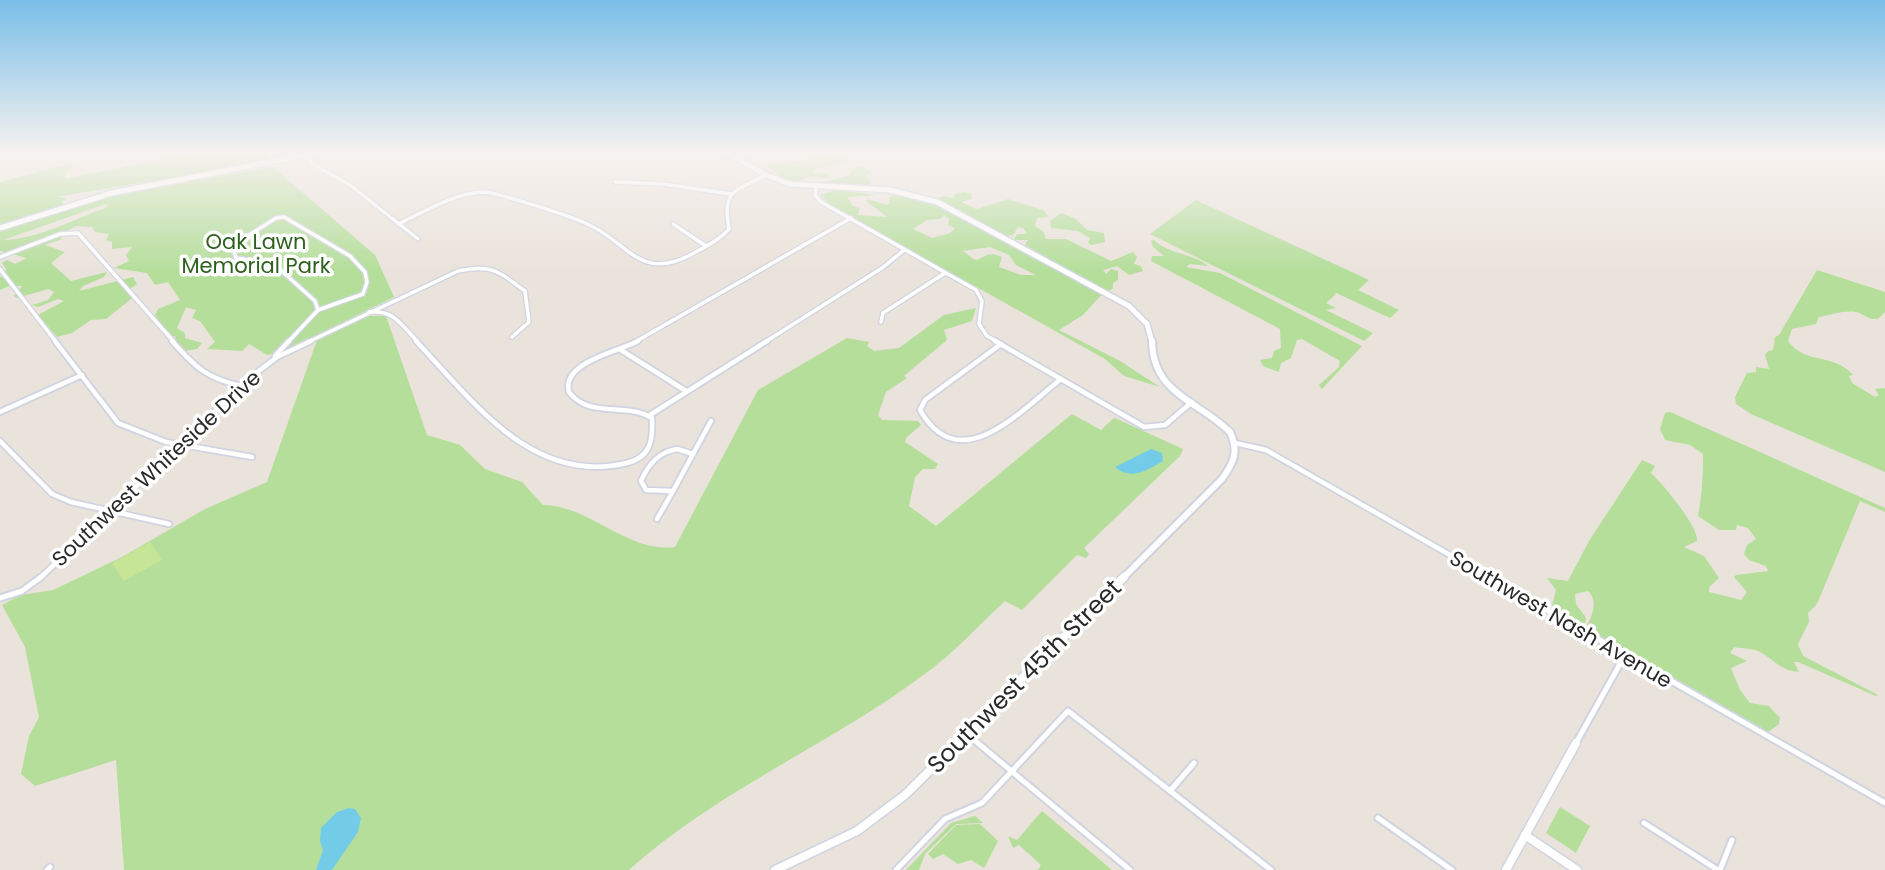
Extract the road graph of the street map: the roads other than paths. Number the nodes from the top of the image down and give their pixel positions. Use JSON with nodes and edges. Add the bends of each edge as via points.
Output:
{"nodes":[{"id":1,"x":119,"y":192,"type":"edge"},
{"id":2,"x":357,"y":192,"type":"edge"},
{"id":3,"x":715,"y":192,"type":"edge"},
{"id":4,"x":735,"y":192,"type":"edge"},
{"id":5,"x":817,"y":192,"type":"edge"},
{"id":6,"x":896,"y":192,"type":"edge"},
{"id":7,"x":731,"y":194,"type":"junction"},
{"id":8,"x":851,"y":218,"type":"junction"},
{"id":9,"x":398,"y":224,"type":"junction"},
{"id":10,"x":673,"y":224,"type":"dead end"},
{"id":11,"x":0,"y":228,"type":"edge"},
{"id":12,"x":418,"y":239,"type":"dead end"},
{"id":13,"x":706,"y":246,"type":"junction"},
{"id":14,"x":902,"y":250,"type":"junction"},
{"id":15,"x":0,"y":257,"type":"edge"},
{"id":16,"x":0,"y":269,"type":"edge"},
{"id":17,"x":945,"y":273,"type":"junction"},
{"id":18,"x":317,"y":310,"type":"junction"},
{"id":19,"x":369,"y":312,"type":"junction"},
{"id":20,"x":881,"y":321,"type":"dead end"},
{"id":21,"x":512,"y":337,"type":"dead end"},
{"id":22,"x":1000,"y":344,"type":"junction"},
{"id":23,"x":621,"y":350,"type":"junction"},
{"id":24,"x":270,"y":361,"type":"junction"},
{"id":25,"x":82,"y":375,"type":"junction"},
{"id":26,"x":1061,"y":379,"type":"junction"},
{"id":27,"x":242,"y":386,"type":"junction"},
{"id":28,"x":687,"y":391,"type":"junction"},
{"id":29,"x":1192,"y":402,"type":"junction"},
{"id":30,"x":0,"y":412,"type":"edge"},
{"id":31,"x":650,"y":415,"type":"junction"},
{"id":32,"x":711,"y":421,"type":"dead end"},
{"id":33,"x":0,"y":441,"type":"edge"},
{"id":34,"x":1235,"y":443,"type":"junction"},
{"id":35,"x":179,"y":445,"type":"junction"},
{"id":36,"x":644,"y":454,"type":"junction"},
{"id":37,"x":693,"y":454,"type":"junction"},
{"id":38,"x":252,"y":457,"type":"dead end"},
{"id":39,"x":656,"y":460,"type":"junction"},
{"id":40,"x":673,"y":491,"type":"junction"},
{"id":41,"x":111,"y":511,"type":"junction"},
{"id":42,"x":657,"y":519,"type":"dead end"},
{"id":43,"x":169,"y":524,"type":"dead end"},
{"id":44,"x":2,"y":598,"type":"edge"},
{"id":45,"x":1625,"y":655,"type":"junction"},
{"id":46,"x":967,"y":734,"type":"junction"},
{"id":47,"x":1576,"y":743,"type":"joint"},
{"id":48,"x":1194,"y":763,"type":"dead end"},
{"id":49,"x":1012,"y":772,"type":"junction"},
{"id":50,"x":1170,"y":791,"type":"junction"},
{"id":51,"x":1885,"y":803,"type":"edge"},
{"id":52,"x":1378,"y":818,"type":"dead end"},
{"id":53,"x":1644,"y":823,"type":"dead end"},
{"id":54,"x":1525,"y":835,"type":"junction"},
{"id":55,"x":1732,"y":840,"type":"dead end"},
{"id":56,"x":775,"y":870,"type":"edge"},
{"id":57,"x":896,"y":870,"type":"edge"},
{"id":58,"x":1130,"y":870,"type":"edge"},
{"id":59,"x":1271,"y":870,"type":"edge"},
{"id":60,"x":1452,"y":870,"type":"edge"},
{"id":61,"x":1506,"y":870,"type":"edge"},
{"id":62,"x":1577,"y":870,"type":"edge"},
{"id":63,"x":1719,"y":870,"type":"edge"}],
"edges":[{"from":1,"to":11,"type":"street"},
{"from":2,"to":9,"type":"street"},
{"from":3,"to":7,"type":"street"},
{"from":4,"to":7,"type":"street"},
{"from":5,"to":8,"type":"street","via":[[818,200]]},
{"from":6,"to":29,"type":"street","via":[[937,202],[1129,306],[1153,333],[1153,358],[1161,377]]},
{"from":7,"to":13,"type":"street","via":[[726,205],[729,229]]},
{"from":8,"to":14,"type":"street"},
{"from":8,"to":23,"type":"street"},
{"from":9,"to":12,"type":"street"},
{"from":9,"to":13,"type":"street","via":[[462,195],[485,192],[587,223],[651,265],[675,262]]},
{"from":10,"to":13,"type":"street"},
{"from":14,"to":17,"type":"street"},
{"from":14,"to":28,"type":"street","via":[[882,268]]},
{"from":15,"to":27,"type":"street","via":[[60,234],[78,233],[197,369]]},
{"from":16,"to":25,"type":"street"},
{"from":17,"to":20,"type":"street","via":[[883,313]]},
{"from":17,"to":22,"type":"street","via":[[981,295],[979,324]]},
{"from":18,"to":18,"type":"street","via":[[315,301],[274,264],[236,258],[232,246],[284,218],[349,254],[369,285],[363,294]]},
{"from":18,"to":24,"type":"street"},
{"from":19,"to":21,"type":"street","name":"Southwest Whiteside Drive","via":[[446,275],[490,267],[509,276],[527,296],[529,323]]},
{"from":19,"to":24,"type":"street","name":"Southwest Whiteside Drive"},
{"from":19,"to":36,"type":"street","via":[[389,313],[497,427],[525,447],[558,460],[610,467],[626,465]]},
{"from":22,"to":26,"type":"street"},
{"from":22,"to":26,"type":"street","via":[[925,400],[920,410],[924,419],[957,442],[971,443]]},
{"from":23,"to":28,"type":"street"},
{"from":23,"to":31,"type":"street","via":[[579,367],[568,381],[569,392],[585,405]]},
{"from":24,"to":27,"type":"street","name":"Southwest Whiteside Drive"},
{"from":25,"to":30,"type":"street"},
{"from":25,"to":35,"type":"street","via":[[118,423]]},
{"from":26,"to":29,"type":"street","via":[[1144,427],[1165,425]]},
{"from":27,"to":35,"type":"street","name":"Southwest Whiteside Drive"},
{"from":28,"to":31,"type":"street"},
{"from":29,"to":34,"type":"street","via":[[1220,420]]},
{"from":31,"to":36,"type":"street","via":[[654,432]]},
{"from":32,"to":37,"type":"street"},
{"from":33,"to":41,"type":"street","via":[[46,491]]},
{"from":34,"to":45,"type":"street","name":"Southwest Nash Avenue","via":[[1266,450]]},
{"from":34,"to":46,"type":"street","name":"Southwest 45th Street","via":[[1235,460],[1227,473]]},
{"from":35,"to":38,"type":"street"},
{"from":35,"to":41,"type":"street","name":"Southwest Whiteside Drive"},
{"from":36,"to":39,"type":"street"},
{"from":37,"to":39,"type":"street","via":[[676,446]]},
{"from":37,"to":40,"type":"street"},
{"from":39,"to":40,"type":"street","via":[[641,481],[646,490]]},
{"from":40,"to":42,"type":"street"},
{"from":41,"to":43,"type":"street"},
{"from":41,"to":44,"type":"street","name":"Southwest Whiteside Drive","via":[[39,579]]},
{"from":45,"to":47,"type":"street"},
{"from":45,"to":51,"type":"street","name":"Southwest Nash Avenue"},
{"from":46,"to":49,"type":"street"},
{"from":46,"to":56,"type":"street","name":"Southwest 45th Street","via":[[883,814]]},
{"from":47,"to":54,"type":"street"},
{"from":48,"to":50,"type":"street"},
{"from":49,"to":50,"type":"street","via":[[1068,711]]},
{"from":49,"to":57,"type":"street","via":[[982,803],[944,820]]},
{"from":49,"to":58,"type":"street"},
{"from":50,"to":59,"type":"street"},
{"from":52,"to":60,"type":"street"},
{"from":53,"to":63,"type":"street"},
{"from":54,"to":61,"type":"street"},
{"from":54,"to":62,"type":"street"},
{"from":55,"to":63,"type":"street"}]}
